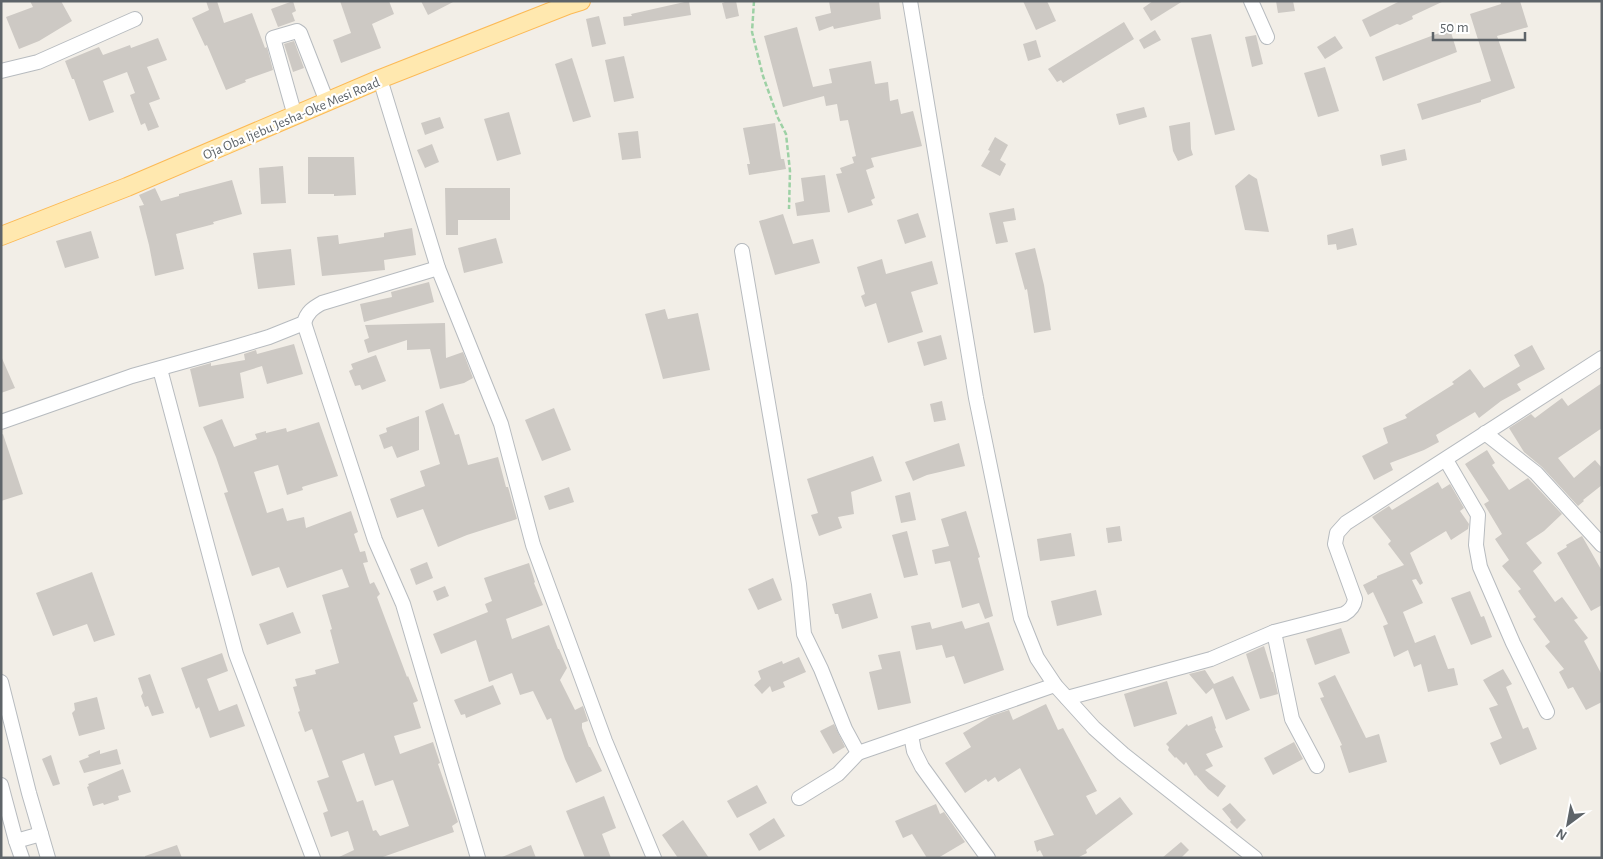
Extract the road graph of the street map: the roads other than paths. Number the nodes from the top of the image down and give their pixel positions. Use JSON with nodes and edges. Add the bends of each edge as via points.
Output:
{"nodes":[{"id":1,"x":581,"y":1,"type":"edge"},
{"id":2,"x":910,"y":1,"type":"edge"},
{"id":3,"x":1251,"y":1,"type":"edge"},
{"id":4,"x":135,"y":19,"type":"dead end"},
{"id":5,"x":1267,"y":37,"type":"dead end"},
{"id":6,"x":1,"y":71,"type":"edge"},
{"id":7,"x":380,"y":80,"type":"junction"},
{"id":8,"x":327,"y":102,"type":"junction"},
{"id":9,"x":295,"y":116,"type":"junction"},
{"id":10,"x":1,"y":236,"type":"edge"},
{"id":11,"x":742,"y":251,"type":"dead end"},
{"id":12,"x":438,"y":268,"type":"junction"},
{"id":13,"x":304,"y":323,"type":"junction"},
{"id":14,"x":1602,"y":358,"type":"edge"},
{"id":15,"x":160,"y":369,"type":"junction"},
{"id":16,"x":1,"y":422,"type":"edge"},
{"id":17,"x":1485,"y":433,"type":"junction"},
{"id":18,"x":1446,"y":460,"type":"junction"},
{"id":19,"x":1602,"y":545,"type":"edge"},
{"id":20,"x":1274,"y":632,"type":"junction"},
{"id":21,"x":1,"y":682,"type":"edge"},
{"id":22,"x":1054,"y":685,"type":"junction"},
{"id":23,"x":1067,"y":698,"type":"junction"},
{"id":24,"x":1547,"y":712,"type":"dead end"},
{"id":25,"x":911,"y":735,"type":"junction"},
{"id":26,"x":858,"y":753,"type":"junction"},
{"id":27,"x":1317,"y":766,"type":"dead end"},
{"id":28,"x":1,"y":786,"type":"edge"},
{"id":29,"x":799,"y":798,"type":"dead end"},
{"id":30,"x":41,"y":834,"type":"junction"},
{"id":31,"x":16,"y":841,"type":"junction"},
{"id":32,"x":22,"y":858,"type":"edge"},
{"id":33,"x":48,"y":858,"type":"edge"},
{"id":34,"x":313,"y":858,"type":"edge"},
{"id":35,"x":478,"y":858,"type":"edge"},
{"id":36,"x":654,"y":858,"type":"edge"},
{"id":37,"x":988,"y":858,"type":"edge"},
{"id":38,"x":1255,"y":858,"type":"edge"}],
"edges":[{"from":1,"to":7,"type":"main road","name":"Oja Oba Ijebu Jesha-Oke Mesi Road"},
{"from":2,"to":22,"type":"street","via":[[976,398],[1022,618],[1037,658]]},
{"from":3,"to":5,"type":"street"},
{"from":4,"to":6,"type":"street","via":[[38,62]]},
{"from":7,"to":8,"type":"main road","name":"Oja Oba Ijebu Jesha-Oke Mesi Road"},
{"from":7,"to":12,"type":"street"},
{"from":8,"to":9,"type":"main road","name":"Oja Oba Ijebu Jesha-Oke Mesi Road"},
{"from":8,"to":9,"type":"street","via":[[300,33],[297,31],[273,38]]},
{"from":9,"to":10,"type":"main road","name":"Oja Oba Ijebu Jesha-Oke Mesi Road","via":[[127,188]]},
{"from":11,"to":26,"type":"street","via":[[799,584],[804,634]]},
{"from":12,"to":13,"type":"street","via":[[322,303],[310,310]]},
{"from":12,"to":36,"type":"street","via":[[501,424],[536,554],[605,741]]},
{"from":13,"to":15,"type":"street","via":[[269,337]]},
{"from":13,"to":35,"type":"street","via":[[374,540],[403,604]]},
{"from":14,"to":17,"type":"street"},
{"from":15,"to":16,"type":"street"},
{"from":15,"to":34,"type":"street","via":[[236,654]]},
{"from":17,"to":18,"type":"street"},
{"from":17,"to":19,"type":"street","via":[[1536,473]]},
{"from":18,"to":20,"type":"street","via":[[1346,523],[1338,533],[1335,544],[1355,599],[1352,608],[1344,614]]},
{"from":18,"to":24,"type":"street","via":[[1478,515],[1476,546],[1480,566]]},
{"from":20,"to":23,"type":"street","via":[[1211,659]]},
{"from":20,"to":27,"type":"street","via":[[1292,719]]},
{"from":21,"to":30,"type":"street"},
{"from":22,"to":23,"type":"street"},
{"from":22,"to":25,"type":"street"},
{"from":23,"to":38,"type":"street","via":[[1124,754]]},
{"from":25,"to":26,"type":"street"},
{"from":25,"to":37,"type":"street","via":[[922,767]]},
{"from":26,"to":29,"type":"street","via":[[838,774]]},
{"from":28,"to":31,"type":"street"},
{"from":30,"to":31,"type":"street"},
{"from":30,"to":33,"type":"street"},
{"from":31,"to":32,"type":"street"}]}
